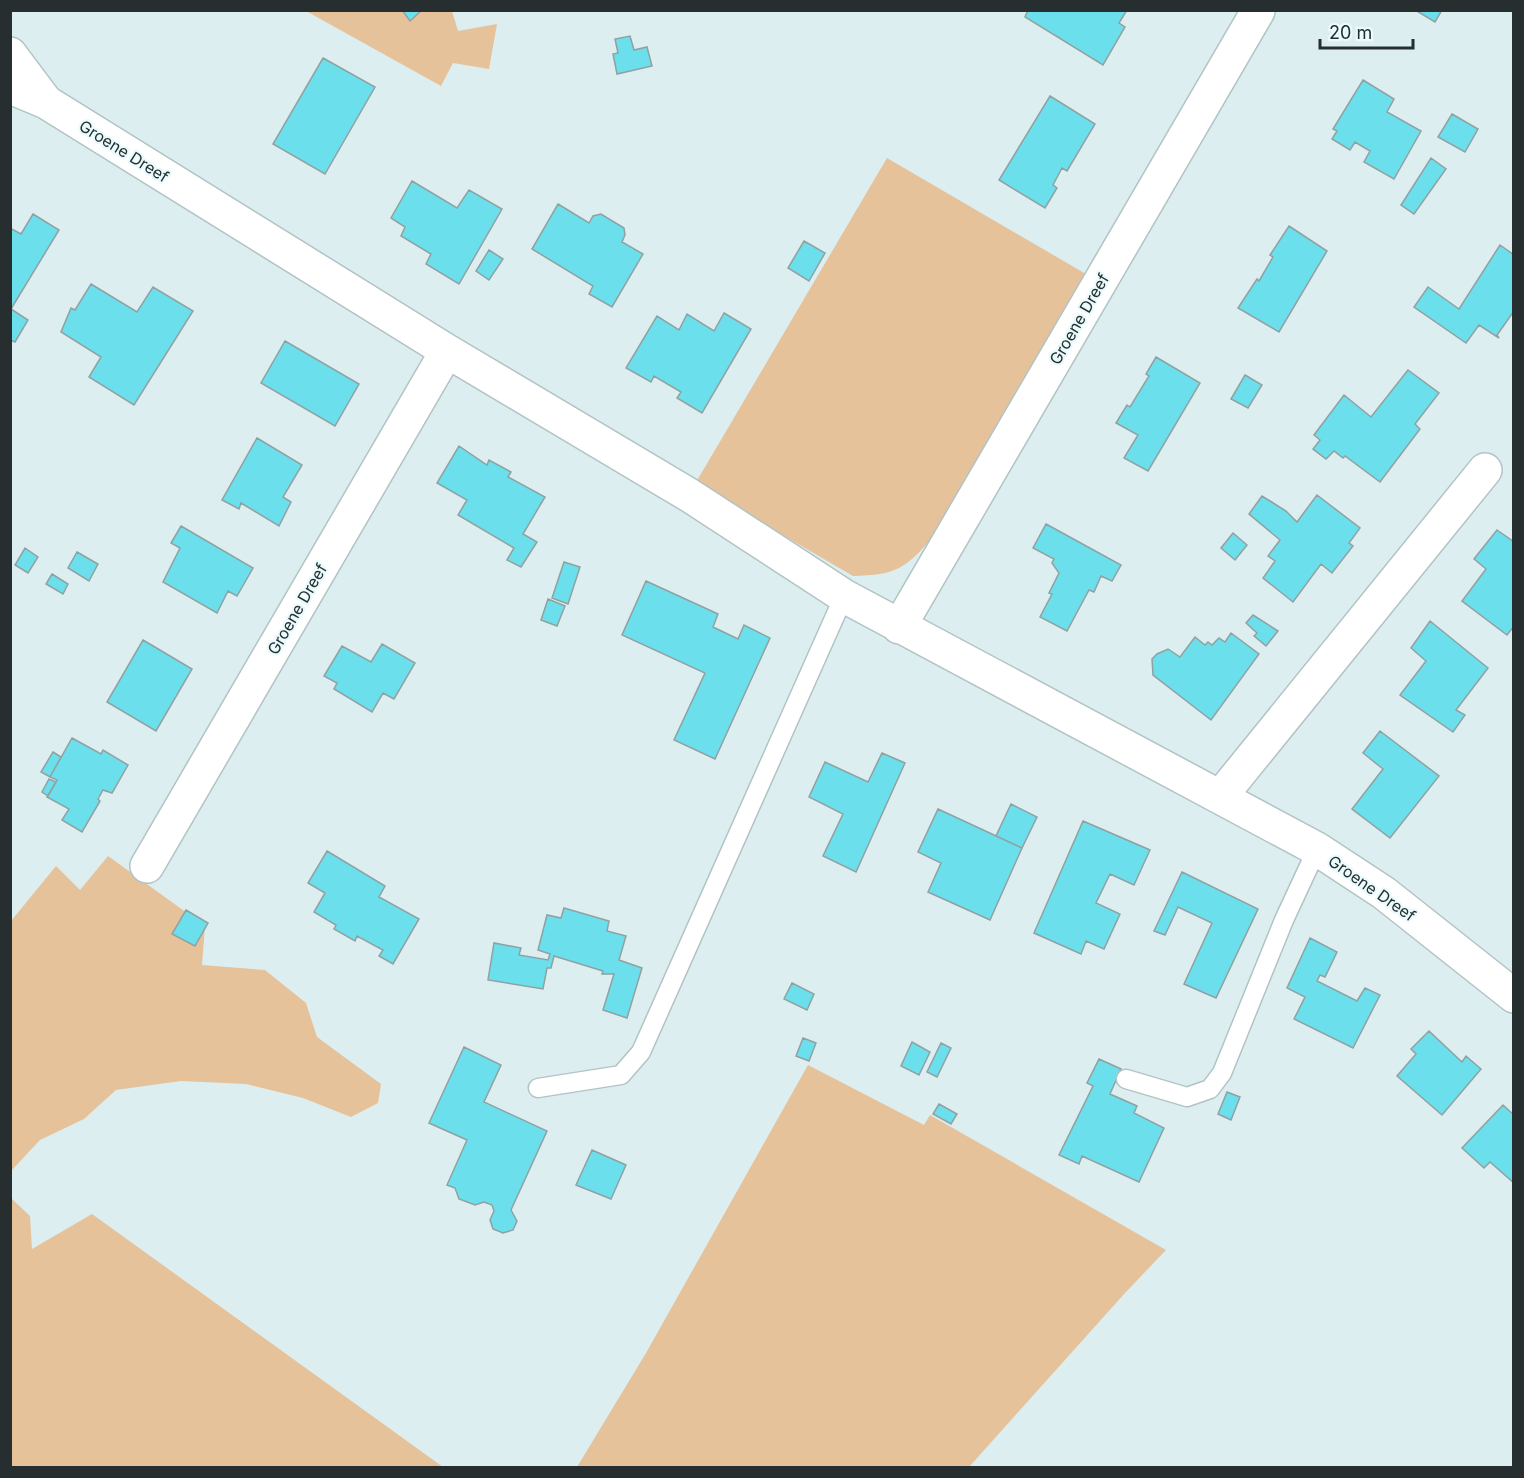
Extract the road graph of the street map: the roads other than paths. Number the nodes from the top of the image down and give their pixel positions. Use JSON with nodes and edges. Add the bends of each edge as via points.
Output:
{"nodes":[{"id":1,"x":1258,"y":11,"type":"edge"},
{"id":2,"x":10,"y":54,"type":"edge"},
{"id":3,"x":10,"y":87,"type":"edge"},
{"id":4,"x":46,"y":102,"type":"junction"},
{"id":5,"x":447,"y":351,"type":"junction"},
{"id":6,"x":1485,"y":470,"type":"dead end"},
{"id":7,"x":844,"y":596,"type":"junction"},
{"id":8,"x":899,"y":627,"type":"junction"},
{"id":9,"x":1220,"y":797,"type":"junction"},
{"id":10,"x":1317,"y":849,"type":"junction"},
{"id":11,"x":147,"y":866,"type":"dead end"},
{"id":12,"x":1514,"y":996,"type":"edge"},
{"id":13,"x":1126,"y":1079,"type":"dead end"},
{"id":14,"x":538,"y":1088,"type":"dead end"}],
"edges":[{"from":1,"to":8,"type":"street","name":"Groene Dreef"},
{"from":2,"to":4,"type":"street","name":"Groene Dreef"},
{"from":3,"to":4,"type":"street","name":"Groene Dreef"},
{"from":4,"to":5,"type":"street","name":"Groene Dreef"},
{"from":5,"to":7,"type":"street","name":"Groene Dreef","via":[[689,495]]},
{"from":5,"to":11,"type":"street","name":"Groene Dreef"},
{"from":6,"to":9,"type":"street"},
{"from":7,"to":8,"type":"street","name":"Groene Dreef"},
{"from":7,"to":14,"type":"lane","via":[[641,1052],[621,1075]]},
{"from":8,"to":9,"type":"street","name":"Groene Dreef"},
{"from":9,"to":10,"type":"street","name":"Groene Dreef"},
{"from":10,"to":12,"type":"street","name":"Groene Dreef","via":[[1384,893]]},
{"from":10,"to":13,"type":"lane","via":[[1222,1073],[1210,1089],[1187,1097]]}]}
